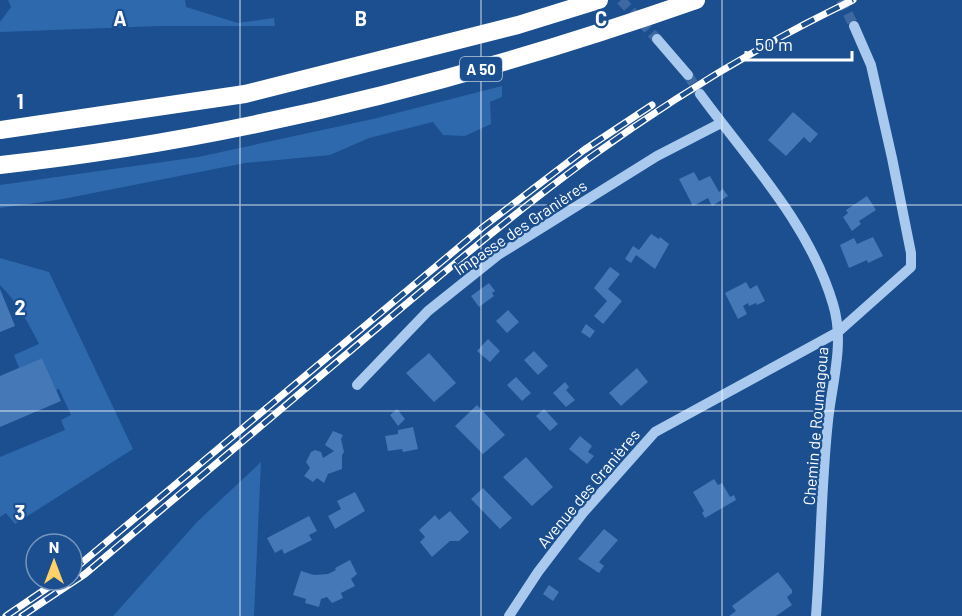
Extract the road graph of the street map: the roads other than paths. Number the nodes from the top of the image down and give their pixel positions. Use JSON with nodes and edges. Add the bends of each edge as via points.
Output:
{"nodes":[{"id":1,"x":599,"y":0,"type":"edge"},
{"id":2,"x":696,"y":0,"type":"edge"},
{"id":3,"x":854,"y":26,"type":"tunnel mouth"},
{"id":4,"x":657,"y":39,"type":"tunnel mouth"},
{"id":5,"x":688,"y":75,"type":"tunnel mouth"},
{"id":6,"x":700,"y":94,"type":"tunnel mouth"},
{"id":7,"x":721,"y":123,"type":"junction"},
{"id":8,"x":0,"y":130,"type":"edge"},
{"id":9,"x":0,"y":165,"type":"edge"},
{"id":10,"x":838,"y":332,"type":"junction"},
{"id":11,"x":357,"y":385,"type":"dead end"},
{"id":12,"x":509,"y":616,"type":"edge"},
{"id":13,"x":816,"y":616,"type":"edge"}],
"edges":[{"from":1,"to":8,"type":"highway","number":"A 50","via":[[518,25],[245,94]]},
{"from":2,"to":9,"type":"highway","number":"A 50","via":[[598,34],[390,94],[94,154]]},
{"from":3,"to":10,"type":"street","name":"Chemin de Roumagoua","via":[[871,65],[911,267]]},
{"from":4,"to":5,"type":"street"},
{"from":6,"to":7,"type":"street"},
{"from":7,"to":10,"type":"street","via":[[799,229],[827,285]]},
{"from":7,"to":11,"type":"street","name":"Impasse des Granières","via":[[657,156],[498,255],[428,311]]},
{"from":10,"to":12,"type":"street","name":"Avenue des Granières","via":[[655,432],[583,513]]},
{"from":10,"to":13,"type":"street","name":"Chemin de Roumagoua","via":[[828,421]]}]}
